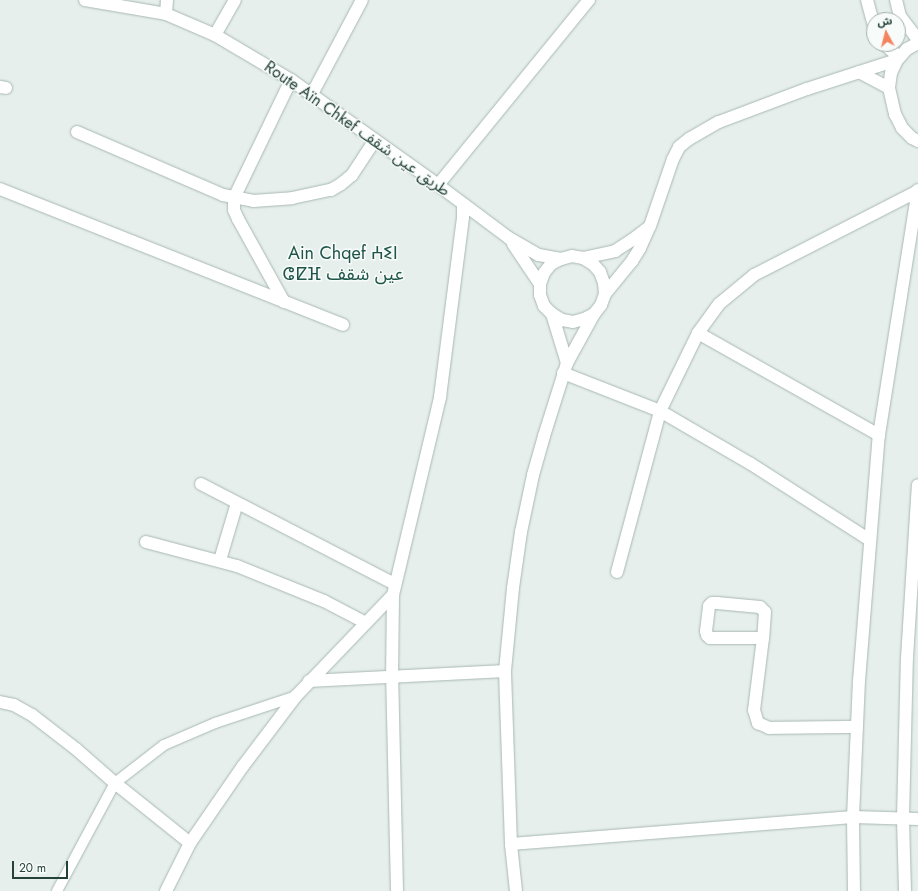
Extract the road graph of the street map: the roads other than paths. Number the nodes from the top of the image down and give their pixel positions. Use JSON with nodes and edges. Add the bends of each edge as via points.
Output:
{"nodes":[{"id":1,"x":85,"y":0,"type":"edge"},
{"id":2,"x":167,"y":0,"type":"edge"},
{"id":3,"x":235,"y":0,"type":"edge"},
{"id":4,"x":362,"y":0,"type":"edge"},
{"id":5,"x":589,"y":0,"type":"edge"},
{"id":6,"x":867,"y":0,"type":"edge"},
{"id":7,"x":896,"y":0,"type":"edge"},
{"id":8,"x":870,"y":12,"type":"edge"},
{"id":9,"x":166,"y":14,"type":"junction"},
{"id":10,"x":215,"y":35,"type":"junction"},
{"id":11,"x":918,"y":40,"type":"edge"},
{"id":12,"x":918,"y":44,"type":"edge"},
{"id":13,"x":892,"y":52,"type":"edge"},
{"id":14,"x":898,"y":58,"type":"junction"},
{"id":15,"x":859,"y":72,"type":"junction"},
{"id":16,"x":291,"y":80,"type":"junction"},
{"id":17,"x":889,"y":88,"type":"junction"},
{"id":18,"x":312,"y":94,"type":"junction"},
{"id":19,"x":77,"y":132,"type":"dead end"},
{"id":20,"x":375,"y":140,"type":"junction"},
{"id":21,"x":918,"y":141,"type":"edge"},
{"id":22,"x":438,"y":185,"type":"junction"},
{"id":23,"x":0,"y":189,"type":"edge"},
{"id":24,"x":918,"y":190,"type":"edge"},
{"id":25,"x":234,"y":198,"type":"junction"},
{"id":26,"x":463,"y":204,"type":"junction"},
{"id":27,"x":650,"y":226,"type":"junction"},
{"id":28,"x":509,"y":238,"type":"junction"},
{"id":29,"x":583,"y":258,"type":"junction"},
{"id":30,"x":561,"y":259,"type":"junction"},
{"id":31,"x":540,"y":284,"type":"junction"},
{"id":32,"x":605,"y":294,"type":"junction"},
{"id":33,"x":284,"y":302,"type":"junction"},
{"id":34,"x":552,"y":314,"type":"junction"},
{"id":35,"x":594,"y":314,"type":"junction"},
{"id":36,"x":343,"y":325,"type":"dead end"},
{"id":37,"x":698,"y":333,"type":"junction"},
{"id":38,"x":565,"y":368,"type":"junction"},
{"id":39,"x":660,"y":411,"type":"junction"},
{"id":40,"x":879,"y":435,"type":"junction"},
{"id":41,"x":201,"y":484,"type":"dead end"},
{"id":42,"x":918,"y":485,"type":"edge"},
{"id":43,"x":237,"y":503,"type":"junction"},
{"id":44,"x":870,"y":540,"type":"junction"},
{"id":45,"x":146,"y":542,"type":"dead end"},
{"id":46,"x":220,"y":560,"type":"junction"},
{"id":47,"x":616,"y":572,"type":"dead end"},
{"id":48,"x":394,"y":590,"type":"junction"},
{"id":49,"x":366,"y":622,"type":"junction"},
{"id":50,"x":763,"y":638,"type":"junction"},
{"id":51,"x":505,"y":671,"type":"junction"},
{"id":52,"x":392,"y":678,"type":"junction"},
{"id":53,"x":310,"y":681,"type":"junction"},
{"id":54,"x":296,"y":696,"type":"junction"},
{"id":55,"x":0,"y":702,"type":"edge"},
{"id":56,"x":857,"y":727,"type":"junction"},
{"id":57,"x":115,"y":783,"type":"junction"},
{"id":58,"x":854,"y":817,"type":"junction"},
{"id":59,"x":903,"y":818,"type":"junction"},
{"id":60,"x":918,"y":819,"type":"edge"},
{"id":61,"x":190,"y":843,"type":"junction"},
{"id":62,"x":511,"y":844,"type":"junction"},
{"id":63,"x":57,"y":891,"type":"edge"},
{"id":64,"x":166,"y":891,"type":"edge"},
{"id":65,"x":397,"y":891,"type":"edge"},
{"id":66,"x":516,"y":891,"type":"edge"},
{"id":67,"x":854,"y":891,"type":"edge"},
{"id":68,"x":905,"y":891,"type":"edge"}],
"edges":[{"from":1,"to":9,"type":"street","name":"Route Aïn Chkef طريق عين شقف"},
{"from":2,"to":9,"type":"street"},
{"from":3,"to":10,"type":"street"},
{"from":4,"to":18,"type":"street"},
{"from":5,"to":22,"type":"street"},
{"from":6,"to":8,"type":"street"},
{"from":7,"to":11,"type":"street","via":[[900,16]]},
{"from":9,"to":10,"type":"street","name":"Route Aïn Chkef طريق عين شقف"},
{"from":10,"to":16,"type":"street","name":"Route Aïn Chkef طريق عين شقف"},
{"from":12,"to":14,"type":"street","via":[[907,49]]},
{"from":13,"to":14,"type":"street"},
{"from":14,"to":15,"type":"street"},
{"from":14,"to":17,"type":"street","via":[[891,73]]},
{"from":15,"to":17,"type":"street"},
{"from":15,"to":27,"type":"street","via":[[819,84],[719,122],[689,139],[679,147],[673,159]]},
{"from":16,"to":18,"type":"street","name":"Route Aïn Chkef طريق عين شقف"},
{"from":16,"to":25,"type":"street"},
{"from":17,"to":21,"type":"street","via":[[895,114],[902,128]]},
{"from":18,"to":20,"type":"street","name":"Route Aïn Chkef طريق عين شقف"},
{"from":19,"to":25,"type":"street"},
{"from":20,"to":22,"type":"street","name":"Route Aïn Chkef طريق عين شقف"},
{"from":20,"to":25,"type":"street","via":[[352,175],[331,190],[272,200]]},
{"from":22,"to":26,"type":"street","name":"Route Aïn Chkef طريق عين شقف"},
{"from":23,"to":33,"type":"street"},
{"from":24,"to":37,"type":"street","via":[[754,275],[719,304]]},
{"from":24,"to":40,"type":"street"},
{"from":25,"to":33,"type":"street","via":[[234,210],[238,219]]},
{"from":26,"to":28,"type":"street","name":"Route Aïn Chkef طريق عين شقف"},
{"from":26,"to":48,"type":"street","via":[[440,397]]},
{"from":27,"to":29,"type":"street","via":[[615,250]]},
{"from":27,"to":32,"type":"street","via":[[632,261]]},
{"from":28,"to":30,"type":"street","name":"Route Aïn Chkef طريق عين شقف","via":[[539,255]]},
{"from":28,"to":31,"type":"street","name":"Route Aïn Chkef طريق عين شقف"},
{"from":29,"to":30,"type":"street","via":[[572,256]]},
{"from":29,"to":32,"type":"street","via":[[600,272]]},
{"from":30,"to":31,"type":"street","via":[[551,264]]},
{"from":31,"to":34,"type":"street","via":[[544,306]]},
{"from":32,"to":35,"type":"street"},
{"from":33,"to":36,"type":"street"},
{"from":34,"to":35,"type":"street","via":[[562,320],[573,322]]},
{"from":34,"to":38,"type":"street"},
{"from":35,"to":38,"type":"street"},
{"from":37,"to":39,"type":"street"},
{"from":37,"to":40,"type":"street"},
{"from":38,"to":39,"type":"street"},
{"from":38,"to":51,"type":"street","via":[[533,475],[521,532]]},
{"from":39,"to":44,"type":"street","via":[[751,464]]},
{"from":39,"to":47,"type":"street"},
{"from":40,"to":44,"type":"street"},
{"from":41,"to":43,"type":"street"},
{"from":42,"to":59,"type":"street","via":[[907,658]]},
{"from":43,"to":46,"type":"street"},
{"from":43,"to":48,"type":"street"},
{"from":44,"to":56,"type":"street"},
{"from":45,"to":46,"type":"street"},
{"from":46,"to":49,"type":"street","via":[[290,586]]},
{"from":48,"to":49,"type":"street"},
{"from":48,"to":52,"type":"street"},
{"from":49,"to":53,"type":"street"},
{"from":50,"to":50,"type":"street","via":[[763,609],[717,603],[709,606],[706,630],[710,638]]},
{"from":50,"to":56,"type":"street","via":[[754,710],[758,723],[769,728]]},
{"from":51,"to":52,"type":"street"},
{"from":51,"to":62,"type":"street"},
{"from":52,"to":53,"type":"street"},
{"from":52,"to":65,"type":"street"},
{"from":53,"to":54,"type":"street"},
{"from":54,"to":57,"type":"lane","via":[[215,723],[164,745]]},
{"from":54,"to":61,"type":"street","via":[[243,766]]},
{"from":55,"to":57,"type":"street","via":[[14,705],[32,714]]},
{"from":56,"to":58,"type":"street"},
{"from":57,"to":61,"type":"street"},
{"from":57,"to":63,"type":"lane"},
{"from":58,"to":59,"type":"street"},
{"from":58,"to":62,"type":"street"},
{"from":58,"to":67,"type":"street"},
{"from":59,"to":60,"type":"street"},
{"from":59,"to":68,"type":"street"},
{"from":61,"to":64,"type":"street"},
{"from":62,"to":66,"type":"street"}]}
